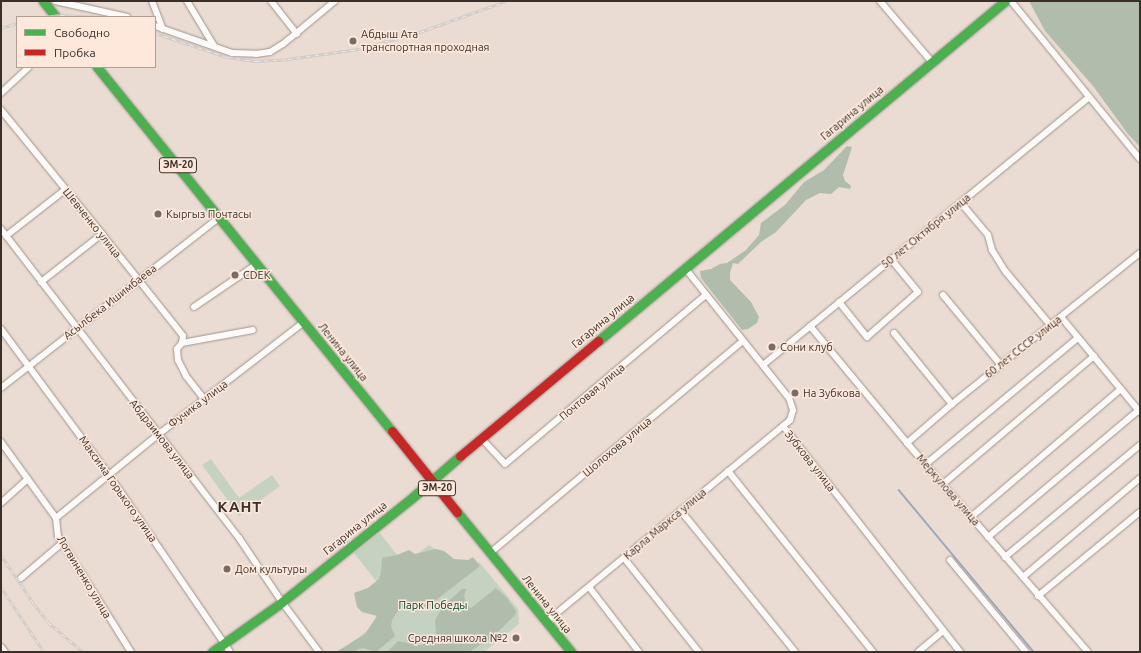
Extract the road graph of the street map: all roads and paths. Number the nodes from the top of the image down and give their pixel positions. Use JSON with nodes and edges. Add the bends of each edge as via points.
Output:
{"nodes":[{"id":1,"x":43,"y":1,"type":"edge"},
{"id":2,"x":55,"y":1,"type":"edge"},
{"id":3,"x":152,"y":1,"type":"edge"},
{"id":4,"x":187,"y":1,"type":"edge"},
{"id":5,"x":271,"y":1,"type":"edge"},
{"id":6,"x":335,"y":1,"type":"edge"},
{"id":7,"x":880,"y":1,"type":"edge"},
{"id":8,"x":1005,"y":1,"type":"edge"},
{"id":9,"x":1011,"y":1,"type":"edge"},
{"id":10,"x":55,"y":16,"type":"edge"},
{"id":11,"x":122,"y":16,"type":"edge"},
{"id":12,"x":156,"y":26,"type":"edge"},
{"id":13,"x":163,"y":29,"type":"junction"},
{"id":14,"x":297,"y":34,"type":"junction"},
{"id":15,"x":214,"y":46,"type":"junction"},
{"id":16,"x":932,"y":62,"type":"junction"},
{"id":17,"x":28,"y":68,"type":"edge"},
{"id":18,"x":98,"y":68,"type":"edge"},
{"id":19,"x":1,"y":93,"type":"edge"},
{"id":20,"x":1089,"y":97,"type":"junction"},
{"id":21,"x":1,"y":110,"type":"edge"},
{"id":22,"x":1140,"y":159,"type":"edge"},
{"id":23,"x":66,"y":189,"type":"junction"},
{"id":24,"x":962,"y":203,"type":"junction"},
{"id":25,"x":220,"y":217,"type":"junction"},
{"id":26,"x":1,"y":229,"type":"edge"},
{"id":27,"x":102,"y":234,"type":"junction"},
{"id":28,"x":6,"y":236,"type":"junction"},
{"id":29,"x":1140,"y":253,"type":"edge"},
{"id":30,"x":891,"y":260,"type":"junction"},
{"id":31,"x":257,"y":264,"type":"junction"},
{"id":32,"x":685,"y":268,"type":"junction"},
{"id":33,"x":138,"y":280,"type":"junction"},
{"id":34,"x":41,"y":282,"type":"junction"},
{"id":35,"x":706,"y":295,"type":"junction"},
{"id":36,"x":944,"y":295,"type":"dead end"},
{"id":37,"x":839,"y":302,"type":"junction"},
{"id":38,"x":194,"y":308,"type":"dead end"},
{"id":39,"x":1061,"y":317,"type":"junction"},
{"id":40,"x":304,"y":322,"type":"junction"},
{"id":41,"x":810,"y":326,"type":"junction"},
{"id":42,"x":1051,"y":326,"type":"junction"},
{"id":43,"x":77,"y":328,"type":"junction"},
{"id":44,"x":1,"y":329,"type":"edge"},
{"id":45,"x":253,"y":330,"type":"dead end"},
{"id":46,"x":894,"y":333,"type":"dead end"},
{"id":47,"x":1078,"y":338,"type":"junction"},
{"id":48,"x":182,"y":339,"type":"junction"},
{"id":49,"x":743,"y":341,"type":"junction"},
{"id":50,"x":1094,"y":356,"type":"junction"},
{"id":51,"x":762,"y":365,"type":"junction"},
{"id":52,"x":1001,"y":365,"type":"junction"},
{"id":53,"x":29,"y":366,"type":"junction"},
{"id":54,"x":1,"y":388,"type":"edge"},
{"id":55,"x":1122,"y":389,"type":"junction"},
{"id":56,"x":204,"y":400,"type":"junction"},
{"id":57,"x":952,"y":404,"type":"junction"},
{"id":58,"x":1139,"y":411,"type":"edge"},
{"id":59,"x":783,"y":426,"type":"junction"},
{"id":60,"x":159,"y":434,"type":"junction"},
{"id":61,"x":481,"y":438,"type":"junction"},
{"id":62,"x":1,"y":442,"type":"edge"},
{"id":63,"x":908,"y":443,"type":"junction"},
{"id":64,"x":1140,"y":445,"type":"edge"},
{"id":65,"x":926,"y":464,"type":"junction"},
{"id":66,"x":728,"y":471,"type":"junction"},
{"id":67,"x":109,"y":475,"type":"junction"},
{"id":68,"x":1140,"y":478,"type":"edge"},
{"id":69,"x":28,"y":480,"type":"junction"},
{"id":70,"x":431,"y":480,"type":"junction"},
{"id":71,"x":943,"y":484,"type":"junction"},
{"id":72,"x":1,"y":503,"type":"edge"},
{"id":73,"x":681,"y":511,"type":"junction"},
{"id":74,"x":1140,"y":512,"type":"edge"},
{"id":75,"x":971,"y":517,"type":"junction"},
{"id":76,"x":56,"y":518,"type":"junction"},
{"id":77,"x":988,"y":537,"type":"junction"},
{"id":78,"x":62,"y":543,"type":"junction"},
{"id":79,"x":490,"y":553,"type":"junction"},
{"id":80,"x":1005,"y":557,"type":"junction"},
{"id":81,"x":624,"y":558,"type":"junction"},
{"id":82,"x":950,"y":560,"type":"dead end"},
{"id":83,"x":21,"y":578,"type":"dead end"},
{"id":84,"x":1023,"y":578,"type":"junction"},
{"id":85,"x":589,"y":587,"type":"junction"},
{"id":86,"x":1038,"y":596,"type":"junction"},
{"id":87,"x":282,"y":602,"type":"junction"},
{"id":88,"x":546,"y":622,"type":"junction"},
{"id":89,"x":943,"y":631,"type":"junction"},
{"id":90,"x":223,"y":642,"type":"junction"},
{"id":91,"x":1,"y":647,"type":"edge"},
{"id":92,"x":6,"y":652,"type":"edge"},
{"id":93,"x":131,"y":652,"type":"edge"},
{"id":94,"x":212,"y":652,"type":"edge"},
{"id":95,"x":230,"y":652,"type":"edge"},
{"id":96,"x":319,"y":652,"type":"edge"},
{"id":97,"x":571,"y":652,"type":"edge"},
{"id":98,"x":639,"y":652,"type":"edge"},
{"id":99,"x":699,"y":652,"type":"edge"},
{"id":100,"x":795,"y":652,"type":"edge"},
{"id":101,"x":873,"y":652,"type":"edge"},
{"id":102,"x":918,"y":652,"type":"edge"},
{"id":103,"x":960,"y":652,"type":"edge"},
{"id":104,"x":1026,"y":652,"type":"edge"},
{"id":105,"x":1088,"y":652,"type":"edge"}],
"edges":[{"from":1,"to":10,"type":"street"},
{"from":2,"to":11,"type":"street"},
{"from":3,"to":13,"type":"street"},
{"from":4,"to":15,"type":"street"},
{"from":5,"to":14,"type":"street"},
{"from":6,"to":14,"type":"street"},
{"from":7,"to":16,"type":"street"},
{"from":8,"to":16,"type":"street","name":"Гагарина улица"},
{"from":9,"to":20,"type":"street"},
{"from":12,"to":13,"type":"street"},
{"from":13,"to":15,"type":"street"},
{"from":14,"to":15,"type":"street","via":[[270,52],[232,52]]},
{"from":16,"to":32,"type":"street","name":"Гагарина улица"},
{"from":17,"to":19,"type":"street"},
{"from":18,"to":25,"type":"street","name":"Ленина улица","number":"ЭМ-20"},
{"from":20,"to":22,"type":"street"},
{"from":20,"to":24,"type":"street","name":"50 лет Октября улица"},
{"from":21,"to":23,"type":"street","name":"Шевченко улица"},
{"from":23,"to":27,"type":"street","name":"Шевченко улица"},
{"from":23,"to":28,"type":"street"},
{"from":24,"to":30,"type":"street","name":"50 лет Октября улица"},
{"from":24,"to":42,"type":"street","via":[[988,235],[992,250],[1006,272]]},
{"from":25,"to":31,"type":"street","name":"Ленина улица","number":"ЭМ-20"},
{"from":25,"to":33,"type":"street","name":"Асылбека Ишимбаева"},
{"from":26,"to":28,"type":"street","name":"Абдраимова улица"},
{"from":27,"to":33,"type":"street","name":"Шевченко улица"},
{"from":27,"to":34,"type":"street"},
{"from":28,"to":34,"type":"street","name":"Абдраимова улица"},
{"from":29,"to":39,"type":"street","name":"60 лет СССР улица"},
{"from":30,"to":37,"type":"street","name":"50 лет Октября улица"},
{"from":30,"to":37,"type":"street","via":[[918,292],[867,337]]},
{"from":31,"to":38,"type":"street"},
{"from":31,"to":40,"type":"street","name":"Ленина улица","number":"ЭМ-20"},
{"from":32,"to":35,"type":"street","name":"Зубкова улица"},
{"from":32,"to":61,"type":"street","name":"Гагарина улица"},
{"from":33,"to":43,"type":"street","name":"Асылбека Ишимбаева"},
{"from":33,"to":48,"type":"street","name":"Шевченко улица"},
{"from":34,"to":43,"type":"street","name":"Абдраимова улица"},
{"from":35,"to":49,"type":"street","name":"Зубкова улица"},
{"from":35,"to":61,"type":"street","name":"Почтовая улица","via":[[505,464]]},
{"from":36,"to":52,"type":"street"},
{"from":37,"to":41,"type":"street","name":"50 лет Октября улица"},
{"from":39,"to":42,"type":"street","name":"60 лет СССР улица"},
{"from":39,"to":47,"type":"street"},
{"from":40,"to":56,"type":"street","name":"Фучика улица"},
{"from":40,"to":70,"type":"street","name":"Ленина улица","number":"ЭМ-20"},
{"from":41,"to":51,"type":"street","name":"50 лет Октября улица"},
{"from":41,"to":63,"type":"street","name":"Меркулова улица"},
{"from":42,"to":52,"type":"street","name":"60 лет СССР улица"},
{"from":43,"to":53,"type":"street","name":"Асылбека Ишимбаева"},
{"from":43,"to":60,"type":"street","name":"Абдраимова улица"},
{"from":44,"to":53,"type":"street","name":"Максима Горького улица"},
{"from":45,"to":48,"type":"street"},
{"from":46,"to":57,"type":"street"},
{"from":47,"to":50,"type":"street"},
{"from":47,"to":65,"type":"street"},
{"from":48,"to":56,"type":"street","via":[[177,349],[178,360],[186,376]]},
{"from":49,"to":51,"type":"street","name":"Зубкова улица"},
{"from":49,"to":79,"type":"street","name":"Шолохова улица"},
{"from":50,"to":55,"type":"street"},
{"from":50,"to":71,"type":"street"},
{"from":51,"to":59,"type":"street","name":"Зубкова улица","via":[[789,398],[793,410],[790,420]]},
{"from":52,"to":57,"type":"street","name":"60 лет СССР улица"},
{"from":53,"to":54,"type":"street","name":"Асылбека Ишимбаева"},
{"from":53,"to":67,"type":"street","name":"Максима Горького улица"},
{"from":55,"to":58,"type":"street"},
{"from":55,"to":75,"type":"street"},
{"from":56,"to":60,"type":"street","name":"Фучика улица"},
{"from":57,"to":63,"type":"street","name":"60 лет СССР улица"},
{"from":58,"to":77,"type":"street"},
{"from":59,"to":66,"type":"street","name":"Карла Маркса улица"},
{"from":59,"to":89,"type":"street","name":"Зубкова улица"},
{"from":60,"to":67,"type":"street","name":"Фучика улица"},
{"from":60,"to":87,"type":"street","name":"Абдраимова улица","via":[[239,538]]},
{"from":61,"to":70,"type":"street","name":"Гагарина улица"},
{"from":62,"to":69,"type":"street","name":"Логвиненко улица"},
{"from":63,"to":65,"type":"street","name":"Меркулова улица"},
{"from":64,"to":80,"type":"street"},
{"from":65,"to":71,"type":"street","name":"Меркулова улица"},
{"from":66,"to":73,"type":"street","name":"Карла Маркса улица"},
{"from":66,"to":101,"type":"street"},
{"from":67,"to":76,"type":"street","name":"Фучика улица"},
{"from":67,"to":90,"type":"street","name":"Максима Горького улица"},
{"from":68,"to":84,"type":"street"},
{"from":69,"to":72,"type":"street"},
{"from":69,"to":76,"type":"street","name":"Логвиненко улица"},
{"from":70,"to":79,"type":"street","name":"Ленина улица","number":"ЭМ-20"},
{"from":70,"to":87,"type":"street","name":"Гагарина улица"},
{"from":71,"to":75,"type":"street","name":"Меркулова улица"},
{"from":73,"to":81,"type":"street","name":"Карла Маркса улица"},
{"from":73,"to":100,"type":"street"},
{"from":74,"to":86,"type":"street"},
{"from":75,"to":77,"type":"street","name":"Меркулова улица"},
{"from":76,"to":78,"type":"street","name":"Логвиненко улица","via":[[58,536]]},
{"from":77,"to":80,"type":"street","name":"Меркулова улица"},
{"from":78,"to":83,"type":"street"},
{"from":78,"to":93,"type":"street","name":"Логвиненко улица"},
{"from":79,"to":88,"type":"street","name":"Ленина улица","number":"ЭМ-20"},
{"from":80,"to":84,"type":"street","name":"Меркулова улица"},
{"from":81,"to":85,"type":"street","name":"Карла Маркса улица"},
{"from":81,"to":99,"type":"street"},
{"from":82,"to":104,"type":"street"},
{"from":84,"to":86,"type":"street","name":"Меркулова улица"},
{"from":85,"to":88,"type":"street","name":"Карла Маркса улица"},
{"from":85,"to":98,"type":"street"},
{"from":86,"to":105,"type":"street","name":"Меркулова улица"},
{"from":87,"to":90,"type":"street","name":"Гагарина улица"},
{"from":87,"to":96,"type":"street","name":"Абдраимова улица"},
{"from":88,"to":97,"type":"street","name":"Ленина улица","number":"ЭМ-20"},
{"from":89,"to":102,"type":"street"},
{"from":89,"to":103,"type":"street","name":"Зубкова улица"},
{"from":90,"to":94,"type":"street","name":"Гагарина улица"},
{"from":90,"to":95,"type":"street","name":"Максима Горького улица"},
{"from":91,"to":92,"type":"street"}]}
